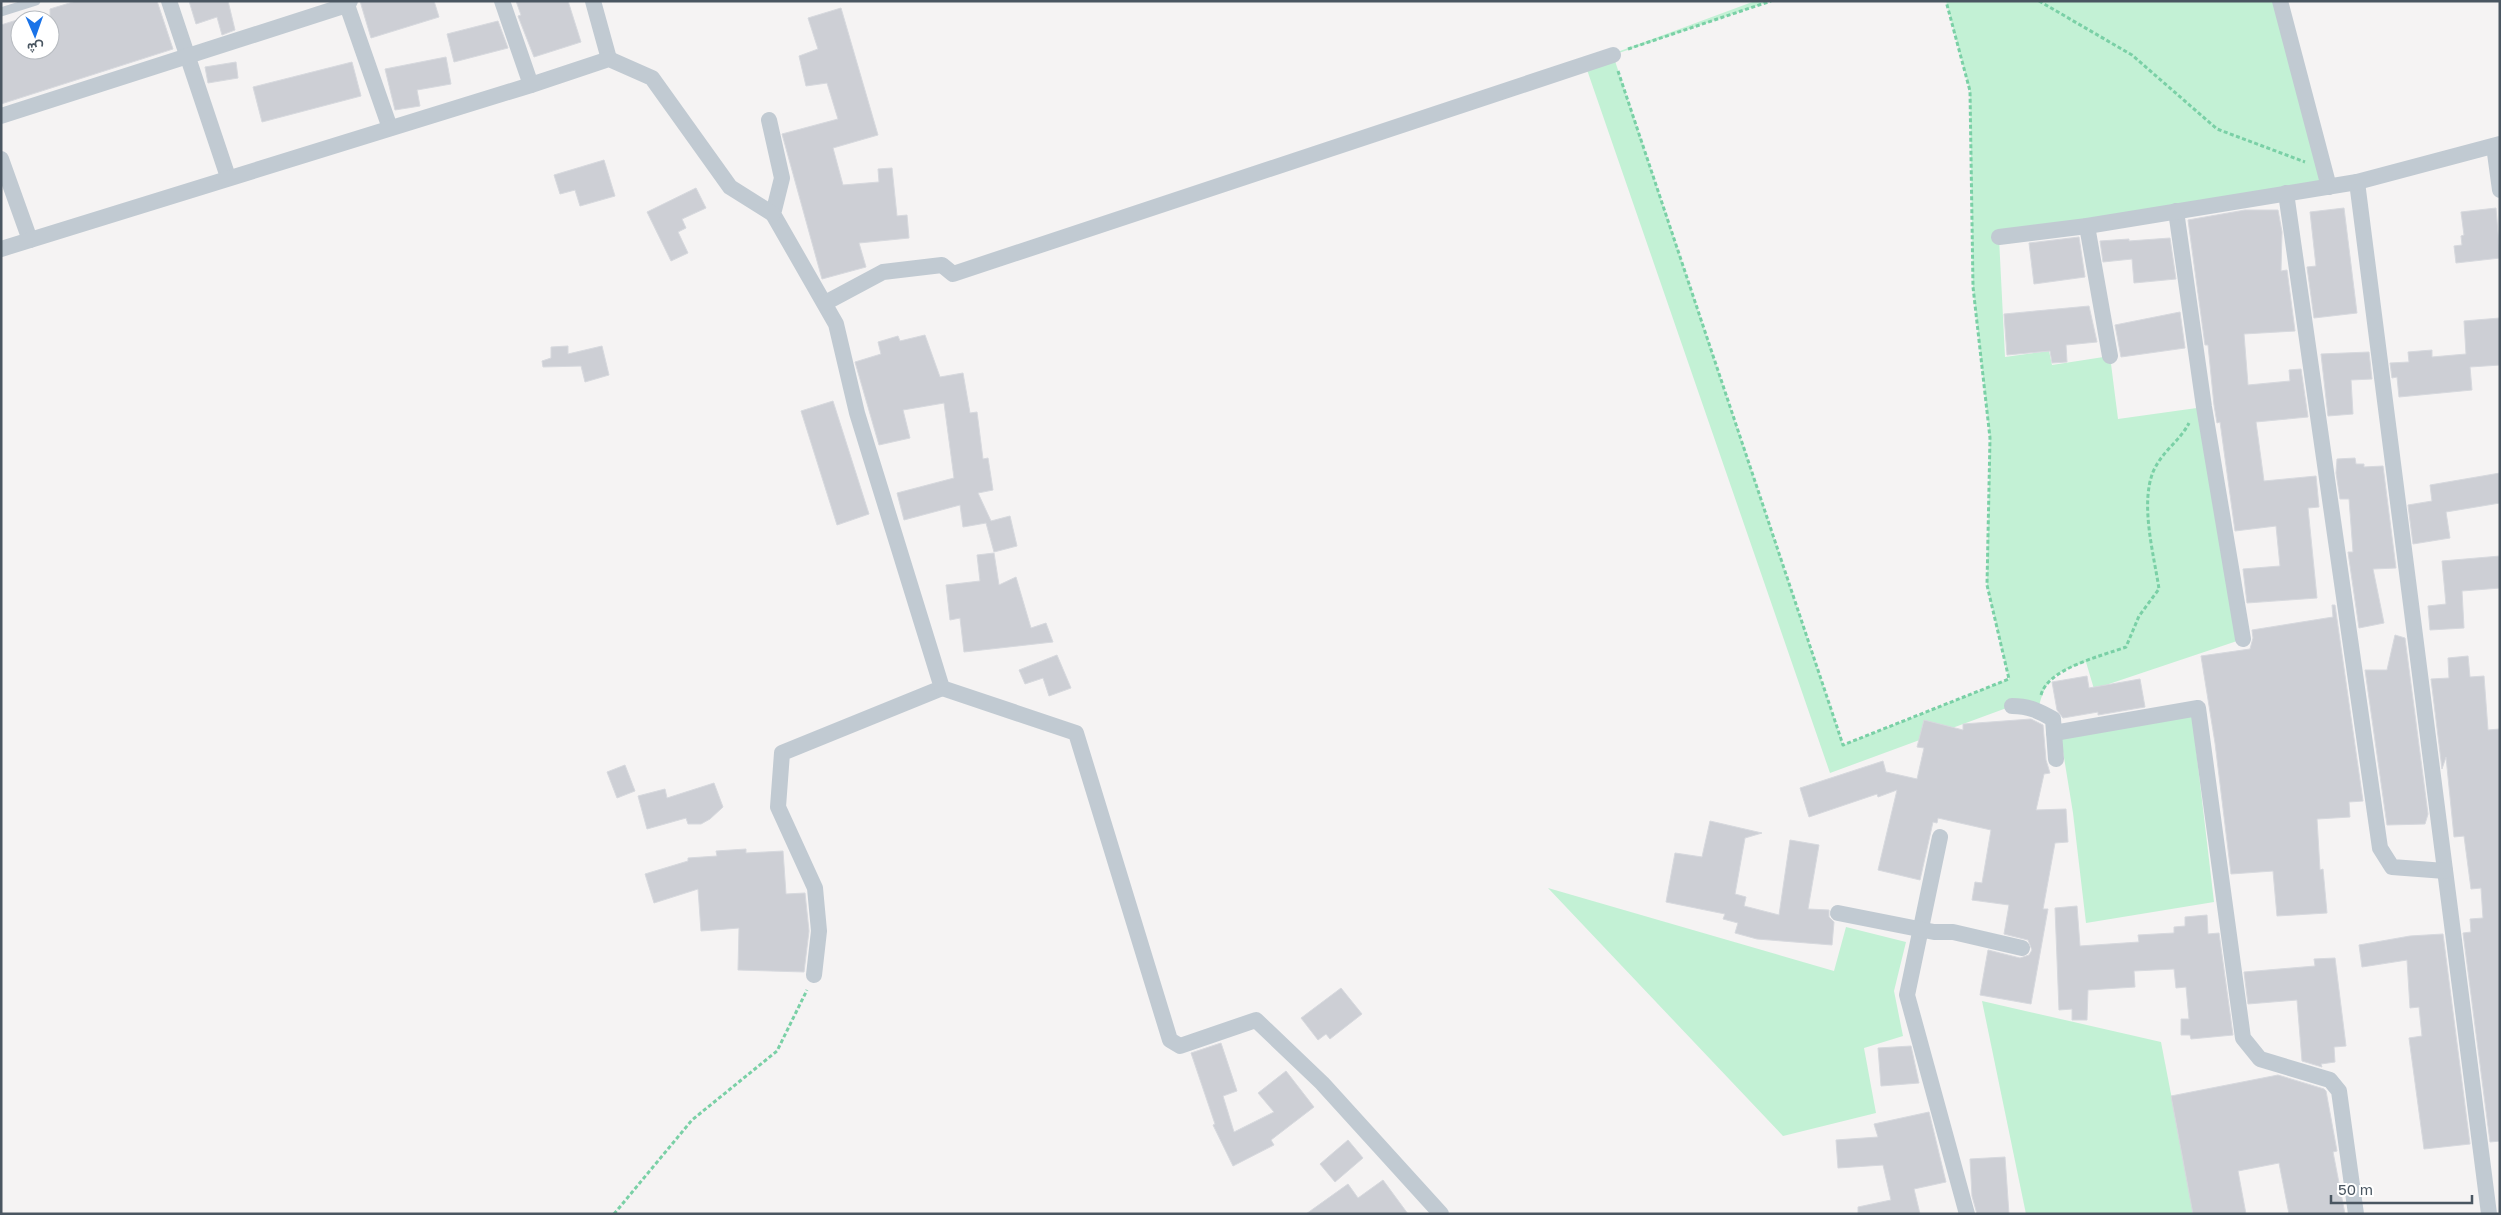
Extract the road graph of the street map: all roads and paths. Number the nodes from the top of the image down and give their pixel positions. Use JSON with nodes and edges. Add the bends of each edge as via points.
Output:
{"nodes":[{"id":1,"x":36,"y":1,"type":"edge"},
{"id":2,"x":169,"y":1,"type":"edge"},
{"id":3,"x":502,"y":1,"type":"edge"},
{"id":4,"x":593,"y":1,"type":"edge"},
{"id":5,"x":1771,"y":1,"type":"edge"},
{"id":6,"x":1946,"y":1,"type":"edge"},
{"id":7,"x":2038,"y":1,"type":"edge"},
{"id":8,"x":2280,"y":1,"type":"edge"},
{"id":9,"x":348,"y":3,"type":"edge"},
{"id":10,"x":1,"y":12,"type":"edge"},
{"id":11,"x":1613,"y":55,"type":"junction"},
{"id":12,"x":186,"y":56,"type":"junction"},
{"id":13,"x":609,"y":59,"type":"junction"},
{"id":14,"x":531,"y":85,"type":"junction"},
{"id":15,"x":1,"y":116,"type":"edge"},
{"id":16,"x":769,"y":120,"type":"dead end"},
{"id":17,"x":390,"y":128,"type":"junction"},
{"id":18,"x":2497,"y":145,"type":"edge"},
{"id":19,"x":1,"y":159,"type":"edge"},
{"id":20,"x":2324,"y":170,"type":"junction"},
{"id":21,"x":228,"y":177,"type":"junction"},
{"id":22,"x":2357,"y":182,"type":"junction"},
{"id":23,"x":2329,"y":186,"type":"junction"},
{"id":24,"x":2500,"y":190,"type":"edge"},
{"id":25,"x":2286,"y":193,"type":"junction"},
{"id":26,"x":2176,"y":211,"type":"junction"},
{"id":27,"x":773,"y":214,"type":"junction"},
{"id":28,"x":2087,"y":226,"type":"junction"},
{"id":29,"x":1999,"y":238,"type":"dead end"},
{"id":30,"x":30,"y":240,"type":"junction"},
{"id":31,"x":1,"y":249,"type":"edge"},
{"id":32,"x":825,"y":303,"type":"junction"},
{"id":33,"x":2110,"y":356,"type":"dead end"},
{"id":34,"x":2204,"y":407,"type":"junction"},
{"id":35,"x":2243,"y":639,"type":"dead end"},
{"id":36,"x":942,"y":688,"type":"junction"},
{"id":37,"x":2012,"y":706,"type":"dead end"},
{"id":38,"x":2038,"y":710,"type":"junction"},
{"id":39,"x":2054,"y":733,"type":"junction"},
{"id":40,"x":2056,"y":759,"type":"dead end"},
{"id":41,"x":1940,"y":836,"type":"dead end"},
{"id":42,"x":2445,"y":870,"type":"junction"},
{"id":43,"x":1838,"y":912,"type":"dead end"},
{"id":44,"x":1920,"y":929,"type":"junction"},
{"id":45,"x":2022,"y":948,"type":"dead end"},
{"id":46,"x":814,"y":975,"type":"joint"},
{"id":47,"x":614,"y":1214,"type":"edge"},
{"id":48,"x":1442,"y":1214,"type":"edge"},
{"id":49,"x":1967,"y":1214,"type":"edge"},
{"id":50,"x":2356,"y":1214,"type":"edge"},
{"id":51,"x":2489,"y":1214,"type":"edge"}],
"edges":[{"from":1,"to":10,"type":"lane"},
{"from":2,"to":12,"type":"street"},
{"from":3,"to":14,"type":"street"},
{"from":4,"to":13,"type":"street"},
{"from":5,"to":11,"type":"path"},
{"from":6,"to":11,"type":"path","via":[[1970,91],[1973,286],[1990,438],[1987,585],[2010,679],[1843,745]]},
{"from":7,"to":20,"type":"path","via":[[2132,55],[2217,129]]},
{"from":8,"to":20,"type":"street"},
{"from":9,"to":12,"type":"street"},
{"from":9,"to":17,"type":"street"},
{"from":11,"to":32,"type":"street","via":[[953,274],[942,265],[883,272]]},
{"from":12,"to":15,"type":"street"},
{"from":12,"to":21,"type":"street"},
{"from":13,"to":14,"type":"street"},
{"from":13,"to":27,"type":"street","via":[[652,78],[730,187]]},
{"from":14,"to":17,"type":"street"},
{"from":16,"to":27,"type":"street","via":[[782,178]]},
{"from":17,"to":21,"type":"street"},
{"from":18,"to":22,"type":"street"},
{"from":18,"to":24,"type":"street"},
{"from":19,"to":30,"type":"street"},
{"from":20,"to":23,"type":"street"},
{"from":21,"to":30,"type":"street"},
{"from":22,"to":23,"type":"street"},
{"from":22,"to":42,"type":"street"},
{"from":23,"to":25,"type":"street"},
{"from":25,"to":26,"type":"street"},
{"from":25,"to":42,"type":"street","via":[[2380,848],[2392,867]]},
{"from":26,"to":28,"type":"street"},
{"from":26,"to":34,"type":"street"},
{"from":27,"to":32,"type":"street"},
{"from":28,"to":29,"type":"street"},
{"from":28,"to":33,"type":"street"},
{"from":30,"to":31,"type":"street"},
{"from":32,"to":36,"type":"street","via":[[836,324],[857,413]]},
{"from":34,"to":35,"type":"street"},
{"from":34,"to":38,"type":"path","via":[[2192,415],[2184,432],[2167,447],[2153,472],[2147,507],[2159,589],[2139,616],[2126,647],[2058,672],[2043,689]]},
{"from":36,"to":46,"type":"street","via":[[782,753],[778,808],[815,888],[819,931]]},
{"from":36,"to":48,"type":"street","via":[[1076,733],[1170,1040],[1180,1046],[1256,1020],[1322,1083]]},
{"from":37,"to":38,"type":"street"},
{"from":38,"to":39,"type":"street","via":[[2053,719]]},
{"from":39,"to":40,"type":"street"},
{"from":39,"to":50,"type":"street","via":[[2198,708],[2243,1038],[2260,1059],[2330,1080],[2339,1091]]},
{"from":41,"to":44,"type":"street"},
{"from":42,"to":51,"type":"street"},
{"from":43,"to":44,"type":"street"},
{"from":44,"to":45,"type":"street","via":[[1953,932]]},
{"from":44,"to":49,"type":"street","via":[[1907,995]]},
{"from":46,"to":47,"type":"path","via":[[777,1051],[692,1120]]}]}
